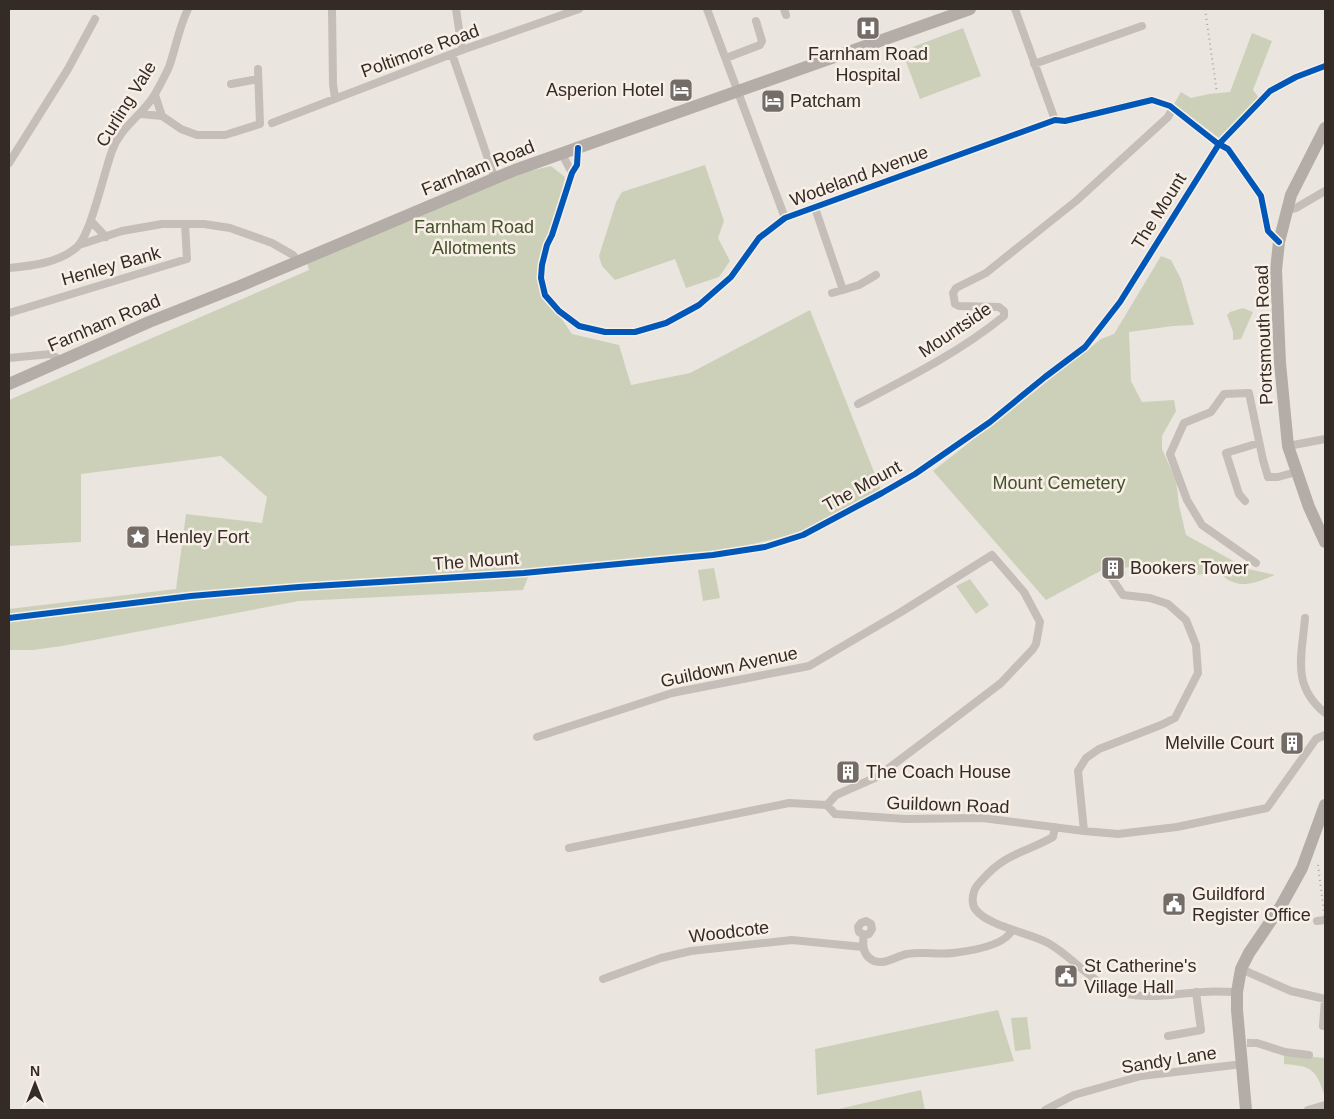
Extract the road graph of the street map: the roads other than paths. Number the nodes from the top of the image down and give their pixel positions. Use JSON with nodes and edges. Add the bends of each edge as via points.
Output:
{"nodes":[{"id":1,"x":188,"y":9,"type":"edge"},
{"id":2,"x":332,"y":9,"type":"edge"},
{"id":3,"x":456,"y":9,"type":"edge"},
{"id":4,"x":579,"y":9,"type":"edge"},
{"id":5,"x":707,"y":9,"type":"edge"},
{"id":6,"x":970,"y":9,"type":"edge"},
{"id":7,"x":1015,"y":9,"type":"edge"},
{"id":8,"x":95,"y":19,"type":"dead end"},
{"id":9,"x":756,"y":21,"type":"dead end"},
{"id":10,"x":1142,"y":26,"type":"dead end"},
{"id":11,"x":462,"y":50,"type":"junction"},
{"id":12,"x":452,"y":54,"type":"junction"},
{"id":13,"x":726,"y":58,"type":"junction"},
{"id":14,"x":1034,"y":64,"type":"junction"},
{"id":15,"x":1325,"y":66,"type":"edge"},
{"id":16,"x":258,"y":68,"type":"dead end"},
{"id":17,"x":258,"y":79,"type":"junction"},
{"id":18,"x":231,"y":84,"type":"dead end"},
{"id":19,"x":737,"y":92,"type":"junction"},
{"id":20,"x":155,"y":95,"type":"junction"},
{"id":21,"x":335,"y":98,"type":"junction"},
{"id":22,"x":1173,"y":108,"type":"junction"},
{"id":23,"x":141,"y":114,"type":"junction"},
{"id":24,"x":162,"y":116,"type":"junction"},
{"id":25,"x":1055,"y":120,"type":"junction"},
{"id":26,"x":272,"y":123,"type":"dead end"},
{"id":27,"x":1325,"y":128,"type":"edge"},
{"id":28,"x":1219,"y":144,"type":"junction"},
{"id":29,"x":578,"y":148,"type":"junction"},
{"id":30,"x":562,"y":154,"type":"junction"},
{"id":31,"x":9,"y":163,"type":"edge"},
{"id":32,"x":572,"y":173,"type":"junction"},
{"id":33,"x":494,"y":179,"type":"junction"},
{"id":34,"x":1325,"y":192,"type":"edge"},
{"id":35,"x":815,"y":208,"type":"junction"},
{"id":36,"x":1286,"y":210,"type":"junction"},
{"id":37,"x":785,"y":218,"type":"junction"},
{"id":38,"x":90,"y":221,"type":"junction"},
{"id":39,"x":185,"y":224,"type":"junction"},
{"id":40,"x":106,"y":237,"type":"junction"},
{"id":41,"x":1279,"y":242,"type":"junction"},
{"id":42,"x":79,"y":245,"type":"junction"},
{"id":43,"x":298,"y":261,"type":"junction"},
{"id":44,"x":9,"y":268,"type":"edge"},
{"id":45,"x":876,"y":275,"type":"dead end"},
{"id":46,"x":843,"y":290,"type":"junction"},
{"id":47,"x":832,"y":293,"type":"dead end"},
{"id":48,"x":9,"y":313,"type":"edge"},
{"id":49,"x":9,"y":358,"type":"edge"},
{"id":50,"x":61,"y":361,"type":"junction"},
{"id":51,"x":9,"y":384,"type":"edge"},
{"id":52,"x":858,"y":404,"type":"dead end"},
{"id":53,"x":1325,"y":439,"type":"edge"},
{"id":54,"x":1259,"y":444,"type":"junction"},
{"id":55,"x":1288,"y":446,"type":"junction"},
{"id":56,"x":1296,"y":472,"type":"junction"},
{"id":57,"x":1245,"y":501,"type":"dead end"},
{"id":58,"x":1325,"y":542,"type":"edge"},
{"id":59,"x":1256,"y":563,"type":"dead end"},
{"id":60,"x":1109,"y":574,"type":"dead end"},
{"id":61,"x":227,"y":594,"type":"dead end"},
{"id":62,"x":1305,"y":618,"type":"dead end"},
{"id":63,"x":1325,"y":713,"type":"edge"},
{"id":64,"x":1325,"y":735,"type":"edge"},
{"id":65,"x":537,"y":737,"type":"dead end"},
{"id":66,"x":827,"y":805,"type":"junction"},
{"id":67,"x":1325,"y":808,"type":"edge"},
{"id":68,"x":1055,"y":827,"type":"junction"},
{"id":69,"x":1084,"y":831,"type":"junction"},
{"id":70,"x":569,"y":848,"type":"dead end"},
{"id":71,"x":1012,"y":930,"type":"junction"},
{"id":72,"x":864,"y":935,"type":"dead end"},
{"id":73,"x":863,"y":947,"type":"junction"},
{"id":74,"x":1241,"y":969,"type":"junction"},
{"id":75,"x":603,"y":980,"type":"dead end"},
{"id":76,"x":1196,"y":992,"type":"junction"},
{"id":77,"x":1237,"y":992,"type":"junction"},
{"id":78,"x":1323,"y":1026,"type":"dead end"},
{"id":79,"x":1168,"y":1036,"type":"dead end"},
{"id":80,"x":1257,"y":1043,"type":"tunnel mouth"},
{"id":81,"x":1309,"y":1055,"type":"dead end"},
{"id":82,"x":1243,"y":1064,"type":"junction"},
{"id":83,"x":1325,"y":1105,"type":"edge"},
{"id":84,"x":1045,"y":1110,"type":"edge"},
{"id":85,"x":1246,"y":1110,"type":"edge"},
{"id":86,"x":1308,"y":1110,"type":"edge"}],
"edges":[{"from":1,"to":20,"type":"street","name":"Curling Vale","via":[[169,67]]},
{"from":2,"to":21,"type":"street"},
{"from":3,"to":11,"type":"street"},
{"from":4,"to":11,"type":"street","name":"Poltimore Road"},
{"from":5,"to":13,"type":"street"},
{"from":6,"to":19,"type":"main road","name":"Farnham Road"},
{"from":7,"to":14,"type":"street"},
{"from":8,"to":31,"type":"street"},
{"from":9,"to":13,"type":"street","via":[[762,41],[760,45]]},
{"from":10,"to":14,"type":"street"},
{"from":11,"to":12,"type":"street","name":"Poltimore Road"},
{"from":12,"to":21,"type":"street","name":"Poltimore Road"},
{"from":12,"to":33,"type":"street"},
{"from":13,"to":19,"type":"street"},
{"from":14,"to":25,"type":"street"},
{"from":15,"to":28,"type":"street","name":"The Mount","via":[[1270,91]]},
{"from":16,"to":17,"type":"street"},
{"from":17,"to":18,"type":"street"},
{"from":17,"to":24,"type":"street","via":[[260,124],[225,135],[197,135]]},
{"from":19,"to":29,"type":"main road","name":"Farnham Road"},
{"from":19,"to":37,"type":"street"},
{"from":20,"to":23,"type":"street","name":"Curling Vale"},
{"from":20,"to":24,"type":"street"},
{"from":21,"to":26,"type":"street","name":"Poltimore Road"},
{"from":22,"to":25,"type":"street","name":"Wodeland Avenue","via":[[1152,100],[1065,121]]},
{"from":22,"to":28,"type":"street","name":"Wodeland Avenue"},
{"from":22,"to":52,"type":"street","name":"Mountside","via":[[1168,117],[1076,201],[986,273],[956,288],[953,293],[955,304],[959,306],[999,307],[1004,316],[982,334],[925,369]]},
{"from":23,"to":24,"type":"street"},
{"from":23,"to":38,"type":"street","name":"Curling Vale","via":[[126,127],[112,148]]},
{"from":25,"to":35,"type":"street","name":"Wodeland Avenue"},
{"from":27,"to":36,"type":"main road","name":"Portsmouth Road","via":[[1297,181]]},
{"from":28,"to":41,"type":"street","name":"Wodeland Avenue","via":[[1228,149],[1261,196],[1268,231]]},
{"from":28,"to":61,"type":"street","name":"The Mount","via":[[1120,302],[1085,346],[990,422],[915,474],[803,535],[765,547],[713,555],[524,573]]},
{"from":29,"to":30,"type":"main road","name":"Farnham Road"},
{"from":29,"to":32,"type":"street","name":"Wodeland Avenue","via":[[577,165]]},
{"from":30,"to":32,"type":"street"},
{"from":30,"to":33,"type":"main road","name":"Farnham Road"},
{"from":32,"to":37,"type":"street","name":"Wodeland Avenue","via":[[547,245],[541,278],[545,295],[558,311],[580,326],[605,332],[635,332],[666,323],[698,304],[731,277],[759,238]]},
{"from":33,"to":43,"type":"main road","name":"Farnham Road"},
{"from":34,"to":36,"type":"street"},
{"from":35,"to":37,"type":"street","name":"Wodeland Avenue"},
{"from":35,"to":46,"type":"street"},
{"from":36,"to":41,"type":"main road","name":"Portsmouth Road"},
{"from":38,"to":40,"type":"street"},
{"from":38,"to":42,"type":"street","name":"Curling Vale"},
{"from":39,"to":40,"type":"street","via":[[162,224]]},
{"from":39,"to":43,"type":"street","via":[[230,228],[272,243]]},
{"from":39,"to":48,"type":"street","name":"Henley Bank","via":[[187,259]]},
{"from":40,"to":42,"type":"street"},
{"from":41,"to":55,"type":"main road","name":"Portsmouth Road","via":[[1276,270],[1280,363]]},
{"from":42,"to":44,"type":"street","via":[[45,263]]},
{"from":43,"to":50,"type":"main road","name":"Farnham Road"},
{"from":45,"to":46,"type":"street"},
{"from":46,"to":47,"type":"street"},
{"from":49,"to":50,"type":"street","via":[[51,354]]},
{"from":50,"to":51,"type":"main road","name":"Farnham Road"},
{"from":53,"to":55,"type":"street"},
{"from":54,"to":56,"type":"street","via":[[1268,476],[1278,478]]},
{"from":54,"to":57,"type":"street","via":[[1226,453],[1238,494]]},
{"from":54,"to":59,"type":"street","via":[[1249,393],[1224,394],[1211,412],[1184,423],[1170,454],[1187,500],[1202,525]]},
{"from":55,"to":56,"type":"main road","name":"Portsmouth Road"},
{"from":56,"to":58,"type":"main road","name":"Portsmouth Road"},
{"from":60,"to":69,"type":"street","via":[[1123,596],[1150,598],[1168,604],[1186,620],[1196,645],[1198,673],[1175,718],[1099,749],[1086,758],[1078,771]]},
{"from":62,"to":63,"type":"street","via":[[1300,675],[1315,705]]},
{"from":64,"to":69,"type":"street","name":"Guildown Road","via":[[1316,739],[1266,808],[1177,827],[1118,834]]},
{"from":65,"to":66,"type":"street","name":"Guildown Avenue","via":[[672,693],[809,666],[992,555],[1024,592],[1040,622],[1034,649],[1001,683],[877,777],[836,796]]},
{"from":66,"to":68,"type":"street","name":"Guildown Road","via":[[835,814],[905,819],[982,818]]},
{"from":66,"to":70,"type":"street","name":"Guildown Road","via":[[789,803]]},
{"from":67,"to":74,"type":"main road","via":[[1302,868]]},
{"from":68,"to":69,"type":"street","name":"Guildown Road"},
{"from":68,"to":71,"type":"street","via":[[1053,837],[1003,860],[974,889],[975,910]]},
{"from":71,"to":73,"type":"street","via":[[1003,940],[980,948],[953,953],[907,954],[883,963],[872,960]]},
{"from":71,"to":76,"type":"street","via":[[1049,943],[1105,986],[1124,993],[1142,996]]},
{"from":72,"to":73,"type":"street"},
{"from":73,"to":75,"type":"street","name":"Woodcote","via":[[792,940],[691,951],[661,958]]},
{"from":74,"to":77,"type":"main road"},
{"from":74,"to":78,"type":"street","via":[[1291,991],[1325,999]]},
{"from":76,"to":77,"type":"street"},
{"from":76,"to":79,"type":"street","via":[[1201,1030]]},
{"from":77,"to":82,"type":"main road","via":[[1244,1043]]},
{"from":80,"to":81,"type":"street"},
{"from":82,"to":84,"type":"street","name":"Sandy Lane","via":[[1141,1076],[1074,1095]]},
{"from":82,"to":85,"type":"main road"},
{"from":83,"to":86,"type":"street"}]}
